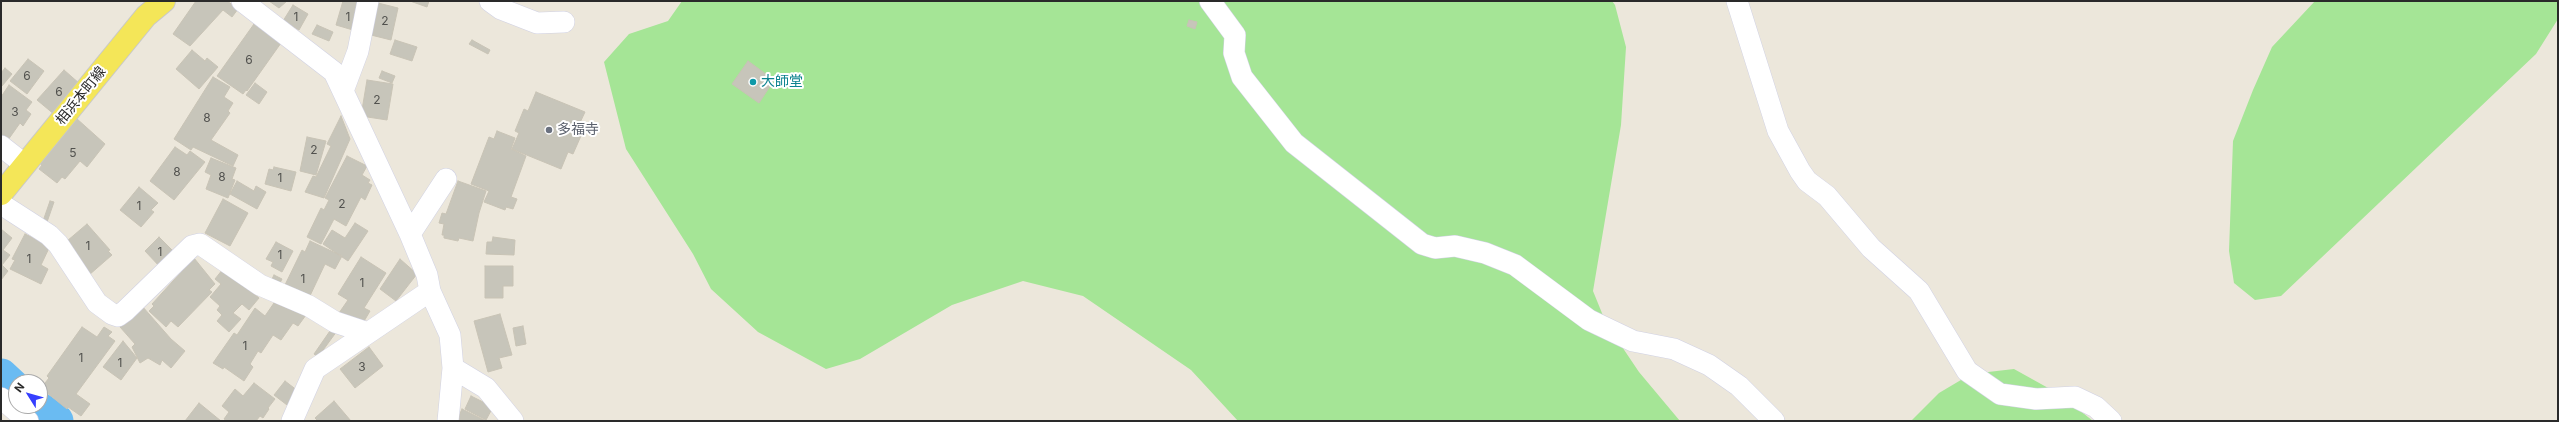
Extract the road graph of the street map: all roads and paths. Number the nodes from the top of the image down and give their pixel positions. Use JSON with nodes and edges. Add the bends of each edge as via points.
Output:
{"nodes":[{"id":1,"x":164,"y":1,"type":"edge"},
{"id":2,"x":242,"y":1,"type":"edge"},
{"id":3,"x":368,"y":1,"type":"edge"},
{"id":4,"x":490,"y":1,"type":"edge"},
{"id":5,"x":1210,"y":1,"type":"edge"},
{"id":6,"x":1737,"y":1,"type":"edge"},
{"id":7,"x":564,"y":22,"type":"dead end"},
{"id":8,"x":344,"y":91,"type":"junction"},
{"id":9,"x":1,"y":146,"type":"edge"},
{"id":10,"x":24,"y":164,"type":"junction"},
{"id":11,"x":446,"y":179,"type":"dead end"},
{"id":12,"x":1,"y":194,"type":"edge"},
{"id":13,"x":1,"y":204,"type":"edge"},
{"id":14,"x":410,"y":234,"type":"junction"},
{"id":15,"x":430,"y":291,"type":"junction"},
{"id":16,"x":368,"y":333,"type":"junction"},
{"id":17,"x":453,"y":368,"type":"junction"},
{"id":18,"x":1,"y":398,"type":"edge"},
{"id":19,"x":28,"y":421,"type":"edge"},
{"id":20,"x":292,"y":421,"type":"edge"},
{"id":21,"x":448,"y":421,"type":"edge"},
{"id":22,"x":513,"y":421,"type":"edge"},
{"id":23,"x":1774,"y":421,"type":"edge"},
{"id":24,"x":2112,"y":421,"type":"edge"}],
"edges":[{"from":1,"to":10,"type":"main road","name":"相浜本町線","via":[[146,16]]},
{"from":2,"to":8,"type":"street","via":[[334,72]]},
{"from":3,"to":8,"type":"street","via":[[358,51]]},
{"from":4,"to":7,"type":"street","via":[[501,9],[537,23]]},
{"from":5,"to":23,"type":"street","via":[[1235,35],[1234,53],[1242,77],[1294,143],[1422,244],[1435,248],[1455,246],[1485,253],[1515,265],[1589,320],[1633,341],[1674,349],[1709,365],[1744,390]]},
{"from":6,"to":24,"type":"street","via":[[1778,130],[1800,171],[1807,181],[1827,196],[1871,248],[1918,291],[1967,371],[2000,394],[2036,399],[2075,396],[2096,407]]},
{"from":8,"to":14,"type":"street"},
{"from":9,"to":10,"type":"street"},
{"from":10,"to":12,"type":"main road","name":"相浜本町線"},
{"from":11,"to":14,"type":"street"},
{"from":13,"to":16,"type":"street","via":[[49,235],[58,244],[97,303],[112,314],[118,316],[125,311],[192,246],[200,244],[260,285],[309,306],[335,322]]},
{"from":14,"to":15,"type":"street","via":[[427,275]]},
{"from":15,"to":16,"type":"street"},
{"from":15,"to":17,"type":"street","via":[[450,335]]},
{"from":16,"to":20,"type":"street","via":[[315,368]]},
{"from":17,"to":21,"type":"street"},
{"from":17,"to":22,"type":"street","via":[[486,388]]},
{"from":18,"to":19,"type":"street"}]}
